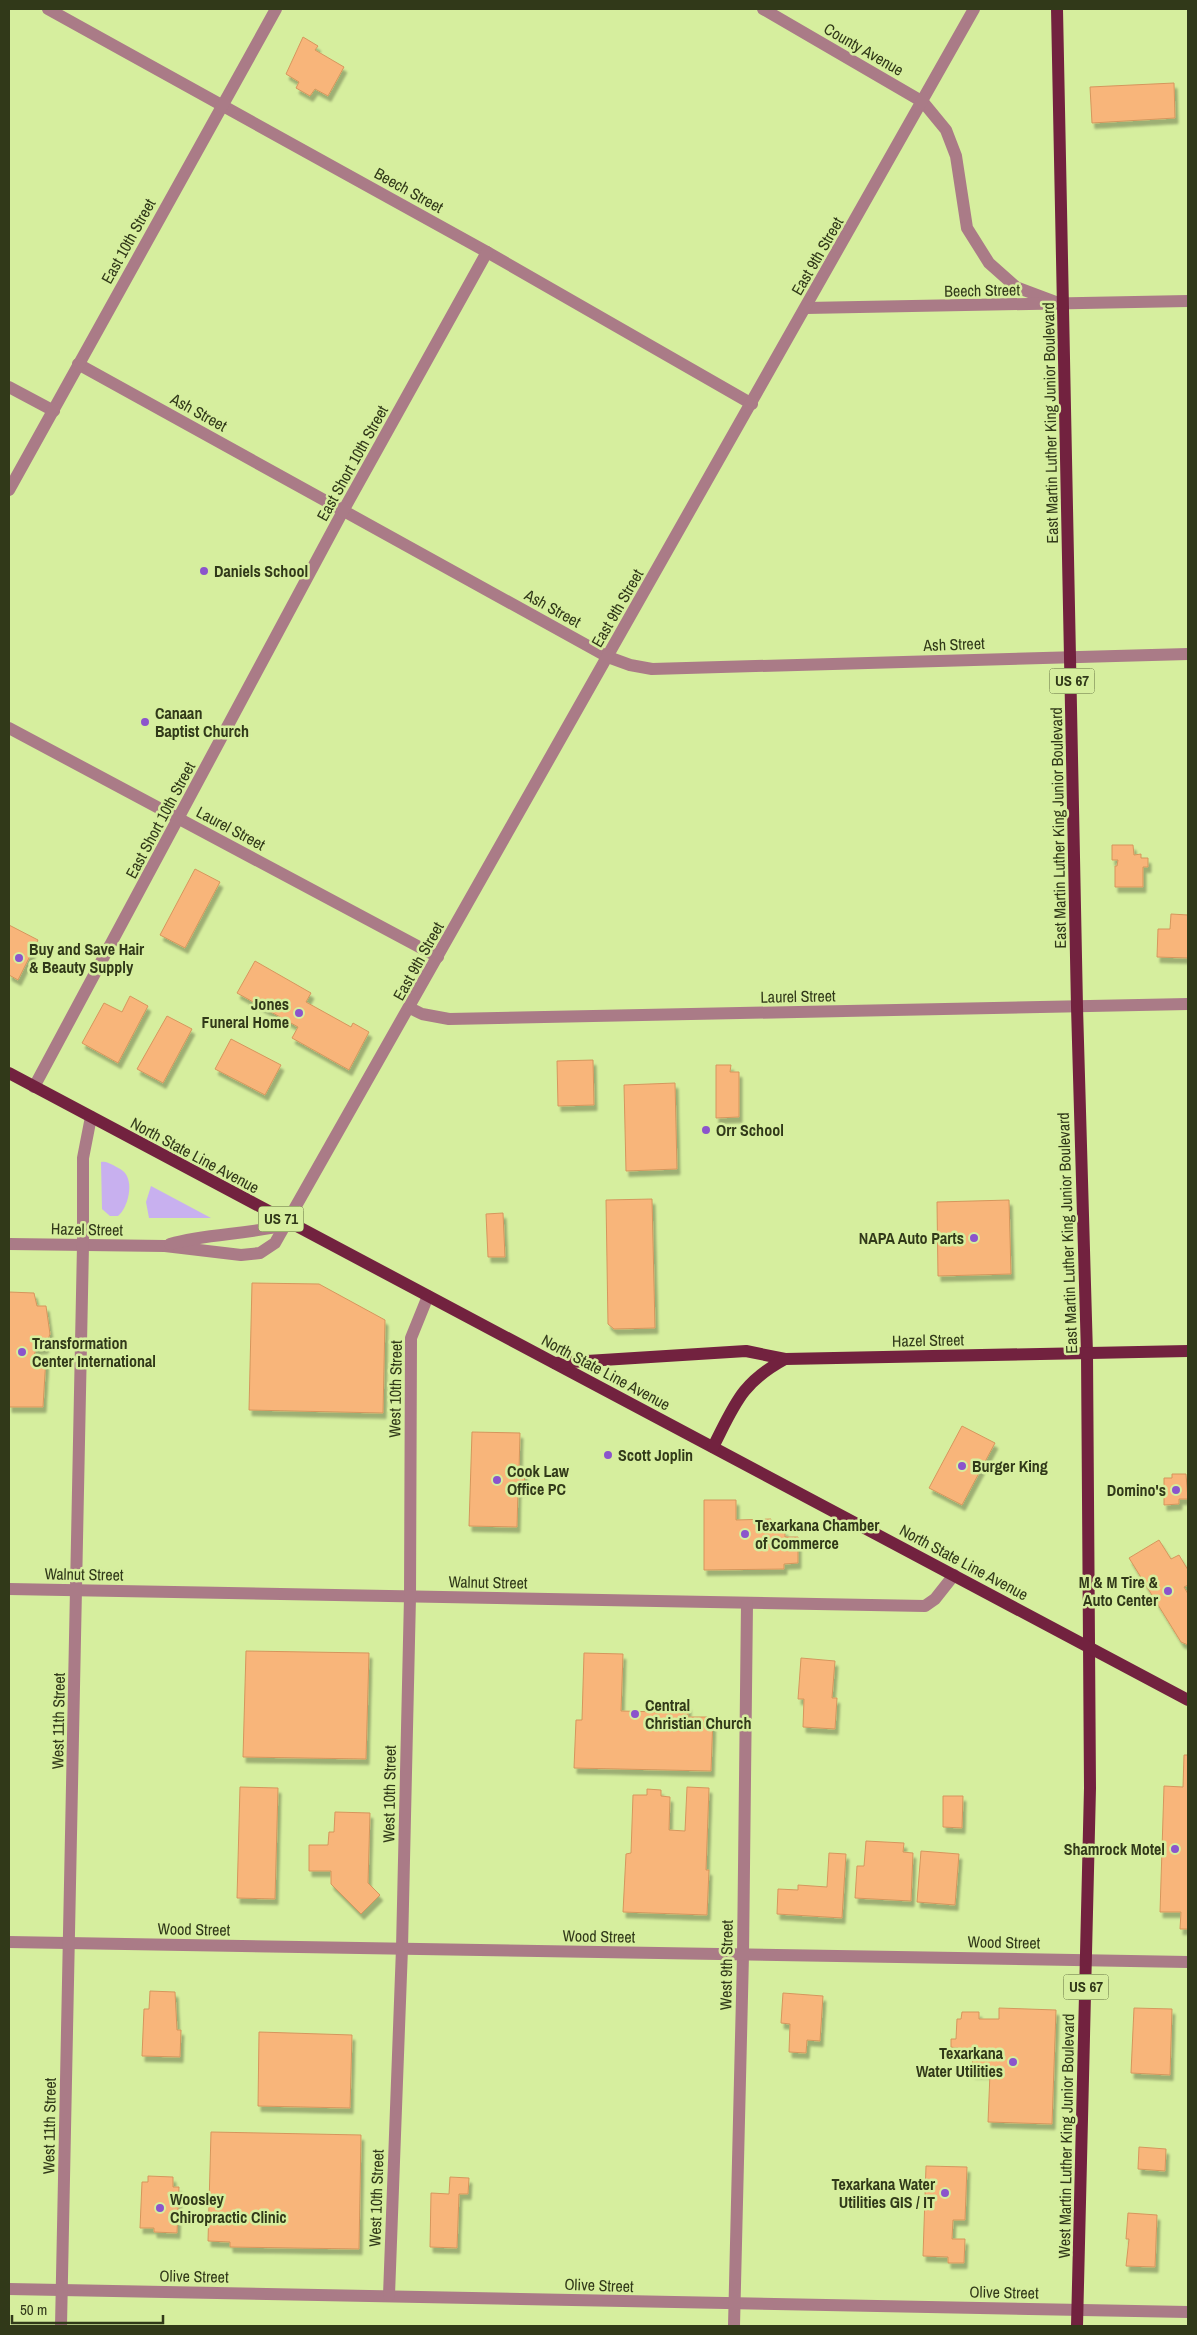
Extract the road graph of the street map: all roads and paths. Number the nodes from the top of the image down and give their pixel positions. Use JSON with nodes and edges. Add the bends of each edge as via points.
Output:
{"nodes":[{"id":1,"x":48,"y":9,"type":"edge"},
{"id":2,"x":276,"y":9,"type":"edge"},
{"id":3,"x":763,"y":9,"type":"edge"},
{"id":4,"x":974,"y":9,"type":"edge"},
{"id":5,"x":1057,"y":9,"type":"edge"},
{"id":6,"x":923,"y":102,"type":"junction"},
{"id":7,"x":222,"y":104,"type":"junction"},
{"id":8,"x":487,"y":252,"type":"junction"},
{"id":9,"x":1188,"y":301,"type":"edge"},
{"id":10,"x":1064,"y":305,"type":"junction"},
{"id":11,"x":806,"y":308,"type":"junction"},
{"id":12,"x":78,"y":364,"type":"junction"},
{"id":13,"x":9,"y":387,"type":"edge"},
{"id":14,"x":752,"y":404,"type":"junction"},
{"id":15,"x":54,"y":411,"type":"junction"},
{"id":16,"x":9,"y":490,"type":"edge"},
{"id":17,"x":343,"y":511,"type":"junction"},
{"id":18,"x":1188,"y":654,"type":"edge"},
{"id":19,"x":1071,"y":656,"type":"junction"},
{"id":20,"x":608,"y":657,"type":"junction"},
{"id":21,"x":9,"y":728,"type":"edge"},
{"id":22,"x":179,"y":819,"type":"junction"},
{"id":23,"x":438,"y":957,"type":"junction"},
{"id":24,"x":1188,"y":1004,"type":"edge"},
{"id":25,"x":1077,"y":1006,"type":"junction"},
{"id":26,"x":410,"y":1008,"type":"junction"},
{"id":27,"x":9,"y":1073,"type":"edge"},
{"id":28,"x":34,"y":1087,"type":"junction"},
{"id":29,"x":91,"y":1117,"type":"junction"},
{"id":30,"x":288,"y":1224,"type":"junction"},
{"id":31,"x":9,"y":1244,"type":"edge"},
{"id":32,"x":83,"y":1245,"type":"junction"},
{"id":33,"x":164,"y":1246,"type":"junction"},
{"id":34,"x":428,"y":1296,"type":"junction"},
{"id":35,"x":1188,"y":1351,"type":"edge"},
{"id":36,"x":1087,"y":1354,"type":"junction"},
{"id":37,"x":785,"y":1359,"type":"junction"},
{"id":38,"x":555,"y":1363,"type":"junction"},
{"id":39,"x":714,"y":1447,"type":"junction"},
{"id":40,"x":954,"y":1575,"type":"junction"},
{"id":41,"x":9,"y":1589,"type":"edge"},
{"id":42,"x":76,"y":1590,"type":"junction"},
{"id":43,"x":410,"y":1597,"type":"junction"},
{"id":44,"x":747,"y":1604,"type":"junction"},
{"id":45,"x":1089,"y":1647,"type":"junction"},
{"id":46,"x":1188,"y":1700,"type":"edge"},
{"id":47,"x":9,"y":1942,"type":"edge"},
{"id":48,"x":70,"y":1944,"type":"junction"},
{"id":49,"x":402,"y":1948,"type":"junction"},
{"id":50,"x":743,"y":1955,"type":"junction"},
{"id":51,"x":1086,"y":1959,"type":"junction"},
{"id":52,"x":1188,"y":1962,"type":"edge"},
{"id":53,"x":9,"y":2289,"type":"edge"},
{"id":54,"x":62,"y":2290,"type":"junction"},
{"id":55,"x":389,"y":2295,"type":"junction"},
{"id":56,"x":734,"y":2304,"type":"junction"},
{"id":57,"x":1078,"y":2309,"type":"junction"},
{"id":58,"x":1188,"y":2312,"type":"edge"},
{"id":59,"x":61,"y":2326,"type":"edge"},
{"id":60,"x":734,"y":2326,"type":"edge"},
{"id":61,"x":1078,"y":2326,"type":"edge"}],
"edges":[{"from":1,"to":7,"type":"street","name":"Beech Street"},
{"from":2,"to":7,"type":"street","name":"East 10th Street"},
{"from":3,"to":6,"type":"street","name":"County Avenue"},
{"from":4,"to":6,"type":"street","name":"East 9th Street"},
{"from":5,"to":10,"type":"main road","name":"East Martin Luther King Junior Boulevard","number":"US 67"},
{"from":6,"to":10,"type":"street","via":[[946,130],[956,156],[967,228],[989,263],[1016,287]]},
{"from":6,"to":11,"type":"street","name":"East 9th Street"},
{"from":7,"to":8,"type":"street","name":"Beech Street"},
{"from":7,"to":12,"type":"street","name":"East 10th Street"},
{"from":8,"to":14,"type":"street","name":"Beech Street"},
{"from":8,"to":17,"type":"street","name":"East Short 10th Street"},
{"from":9,"to":10,"type":"street","name":"Beech Street"},
{"from":10,"to":11,"type":"street","name":"Beech Street"},
{"from":10,"to":19,"type":"main road","name":"East Martin Luther King Junior Boulevard","number":"US 67"},
{"from":11,"to":14,"type":"street","name":"East 9th Street"},
{"from":12,"to":15,"type":"street","name":"East 10th Street"},
{"from":12,"to":17,"type":"street","name":"Ash Street"},
{"from":13,"to":15,"type":"street"},
{"from":14,"to":20,"type":"street","name":"East 9th Street"},
{"from":15,"to":16,"type":"street","name":"East 10th Street"},
{"from":17,"to":20,"type":"street","name":"Ash Street"},
{"from":17,"to":22,"type":"street","name":"East Short 10th Street"},
{"from":18,"to":19,"type":"street","name":"Ash Street"},
{"from":19,"to":20,"type":"street","name":"Ash Street","via":[[652,668]]},
{"from":19,"to":25,"type":"main road","name":"East Martin Luther King Junior Boulevard","number":"US 67"},
{"from":20,"to":23,"type":"street","name":"East 9th Street"},
{"from":21,"to":22,"type":"street","name":"Laurel Street"},
{"from":22,"to":23,"type":"street","name":"Laurel Street"},
{"from":22,"to":28,"type":"street","name":"East Short 10th Street"},
{"from":23,"to":26,"type":"street","name":"East 9th Street"},
{"from":24,"to":25,"type":"street","name":"Laurel Street"},
{"from":25,"to":26,"type":"street","name":"Laurel Street","via":[[449,1019],[422,1014]]},
{"from":25,"to":36,"type":"main road","name":"East Martin Luther King Junior Boulevard","number":"US 67"},
{"from":26,"to":30,"type":"street","name":"East 9th Street"},
{"from":27,"to":28,"type":"main road","name":"North State Line Avenue","number":"US 71"},
{"from":28,"to":29,"type":"main road","name":"North State Line Avenue","number":"US 71"},
{"from":29,"to":30,"type":"main road","name":"North State Line Avenue","number":"US 71"},
{"from":29,"to":32,"type":"street","name":"West 11th Street","via":[[83,1151]]},
{"from":30,"to":33,"type":"street","name":"Hazel Street","via":[[263,1231],[208,1236]]},
{"from":30,"to":33,"type":"street","name":"Hazel Street","via":[[275,1243],[260,1253],[240,1255]]},
{"from":30,"to":34,"type":"main road","name":"North State Line Avenue","number":"US 71"},
{"from":31,"to":32,"type":"street","name":"Hazel Street"},
{"from":32,"to":33,"type":"street","name":"Hazel Street"},
{"from":32,"to":42,"type":"street","name":"West 11th Street"},
{"from":34,"to":38,"type":"main road","name":"North State Line Avenue","number":"US 71"},
{"from":34,"to":43,"type":"street","name":"West 10th Street","via":[[411,1338]]},
{"from":35,"to":36,"type":"main road","name":"Hazel Street"},
{"from":36,"to":37,"type":"main road","name":"Hazel Street"},
{"from":36,"to":45,"type":"main road","name":"East Martin Luther King Junior Boulevard","number":"US 67"},
{"from":37,"to":38,"type":"main road","via":[[746,1351]]},
{"from":37,"to":39,"type":"main road","name":"Hazel Street","via":[[762,1371],[748,1385]]},
{"from":38,"to":39,"type":"main road","name":"North State Line Avenue"},
{"from":39,"to":40,"type":"main road","name":"North State Line Avenue"},
{"from":40,"to":44,"type":"street","name":"Walnut Street","via":[[935,1599],[925,1606]]},
{"from":40,"to":45,"type":"main road","name":"North State Line Avenue"},
{"from":41,"to":42,"type":"street","name":"Walnut Street"},
{"from":42,"to":43,"type":"street","name":"Walnut Street"},
{"from":42,"to":48,"type":"street","name":"West 11th Street"},
{"from":43,"to":44,"type":"street","name":"Walnut Street"},
{"from":43,"to":49,"type":"street","name":"West 10th Street"},
{"from":44,"to":50,"type":"street","name":"West 9th Street"},
{"from":45,"to":46,"type":"main road","name":"North State Line Avenue"},
{"from":45,"to":51,"type":"main road","name":"West Martin Luther King Junior Boulevard","number":"US 67"},
{"from":47,"to":48,"type":"street","name":"Wood Street"},
{"from":48,"to":49,"type":"street","name":"Wood Street"},
{"from":48,"to":54,"type":"street","name":"West 11th Street"},
{"from":49,"to":50,"type":"street","name":"Wood Street"},
{"from":49,"to":55,"type":"street","name":"West 10th Street"},
{"from":50,"to":51,"type":"street","name":"Wood Street"},
{"from":50,"to":56,"type":"street","name":"West 9th Street"},
{"from":51,"to":52,"type":"street","name":"Wood Street"},
{"from":51,"to":57,"type":"main road","name":"West Martin Luther King Junior Boulevard","number":"US 67"},
{"from":53,"to":54,"type":"street","name":"Olive Street"},
{"from":54,"to":55,"type":"street","name":"Olive Street"},
{"from":54,"to":59,"type":"street","name":"West 11th Street"},
{"from":55,"to":56,"type":"street","name":"Olive Street"},
{"from":56,"to":57,"type":"street","name":"Olive Street"},
{"from":56,"to":60,"type":"street","name":"West 9th Street"},
{"from":57,"to":58,"type":"street","name":"Olive Street"},
{"from":57,"to":61,"type":"main road","name":"West Martin Luther King Junior Boulevard","number":"US 67"}]}
